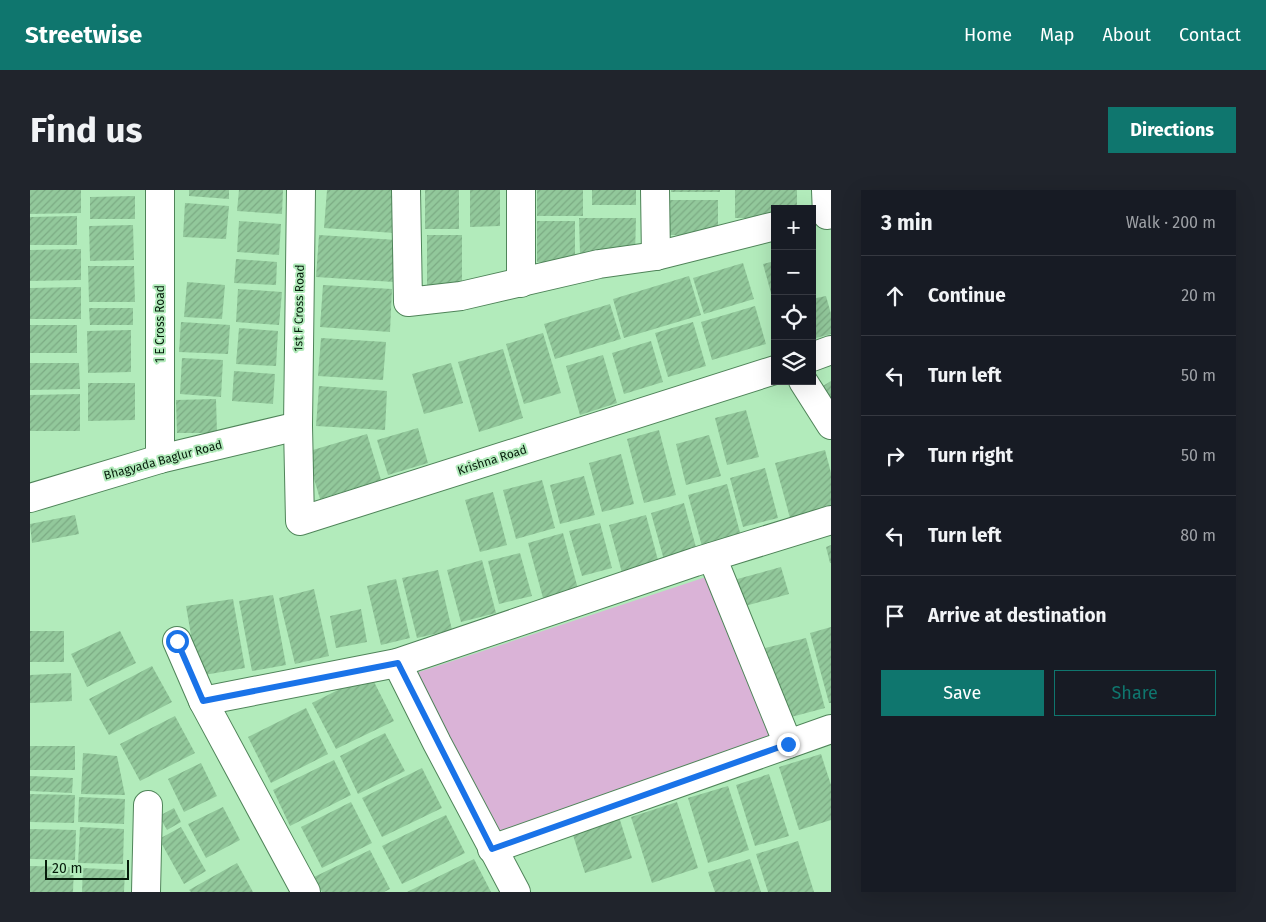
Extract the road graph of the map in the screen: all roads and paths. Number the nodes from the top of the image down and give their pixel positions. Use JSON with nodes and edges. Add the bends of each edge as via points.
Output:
{"nodes":[{"id":1,"x":160,"y":190,"type":"edge"},
{"id":2,"x":301,"y":190,"type":"edge"},
{"id":3,"x":406,"y":190,"type":"edge"},
{"id":4,"x":522,"y":190,"type":"edge"},
{"id":5,"x":655,"y":190,"type":"edge"},
{"id":6,"x":771,"y":227,"type":"edge"},
{"id":7,"x":656,"y":256,"type":"junction"},
{"id":8,"x":521,"y":283,"type":"junction"},
{"id":9,"x":831,"y":350,"type":"edge"},
{"id":10,"x":816,"y":356,"type":"edge"},
{"id":11,"x":771,"y":371,"type":"edge"},
{"id":12,"x":806,"y":385,"type":"edge"},
{"id":13,"x":831,"y":425,"type":"edge"},
{"id":14,"x":298,"y":426,"type":"junction"},
{"id":15,"x":160,"y":459,"type":"junction"},
{"id":16,"x":30,"y":498,"type":"edge"},
{"id":17,"x":831,"y":520,"type":"edge"},
{"id":18,"x":712,"y":557,"type":"junction"},
{"id":19,"x":177,"y":641,"type":"dead end"},
{"id":20,"x":398,"y":663,"type":"junction"},
{"id":21,"x":203,"y":701,"type":"junction"},
{"id":22,"x":831,"y":729,"type":"edge"},
{"id":23,"x":788,"y":744,"type":"junction"},
{"id":24,"x":148,"y":805,"type":"dead end"},
{"id":25,"x":492,"y":849,"type":"junction"},
{"id":26,"x":146,"y":892,"type":"edge"},
{"id":27,"x":306,"y":892,"type":"edge"},
{"id":28,"x":516,"y":892,"type":"edge"}],
"edges":[{"from":1,"to":15,"type":"street","name":"1 E Cross Road"},
{"from":2,"to":14,"type":"street","name":"1st F Cross Road"},
{"from":3,"to":8,"type":"street","via":[[408,302],[461,296]]},
{"from":4,"to":8,"type":"street"},
{"from":5,"to":7,"type":"street"},
{"from":6,"to":7,"type":"street"},
{"from":7,"to":8,"type":"street","via":[[599,264]]},
{"from":9,"to":10,"type":"street"},
{"from":11,"to":14,"type":"street","name":"Krishna Road","via":[[300,521]]},
{"from":12,"to":13,"type":"street"},
{"from":14,"to":15,"type":"street","name":"Bhagyada Baglur Road"},
{"from":15,"to":16,"type":"street","name":"Bhagyada Baglur Road"},
{"from":17,"to":18,"type":"street"},
{"from":18,"to":20,"type":"street"},
{"from":18,"to":23,"type":"street"},
{"from":19,"to":21,"type":"street"},
{"from":20,"to":21,"type":"street"},
{"from":20,"to":25,"type":"street"},
{"from":21,"to":27,"type":"street"},
{"from":22,"to":23,"type":"street"},
{"from":23,"to":25,"type":"street"},
{"from":24,"to":26,"type":"street"},
{"from":25,"to":28,"type":"street"}]}
